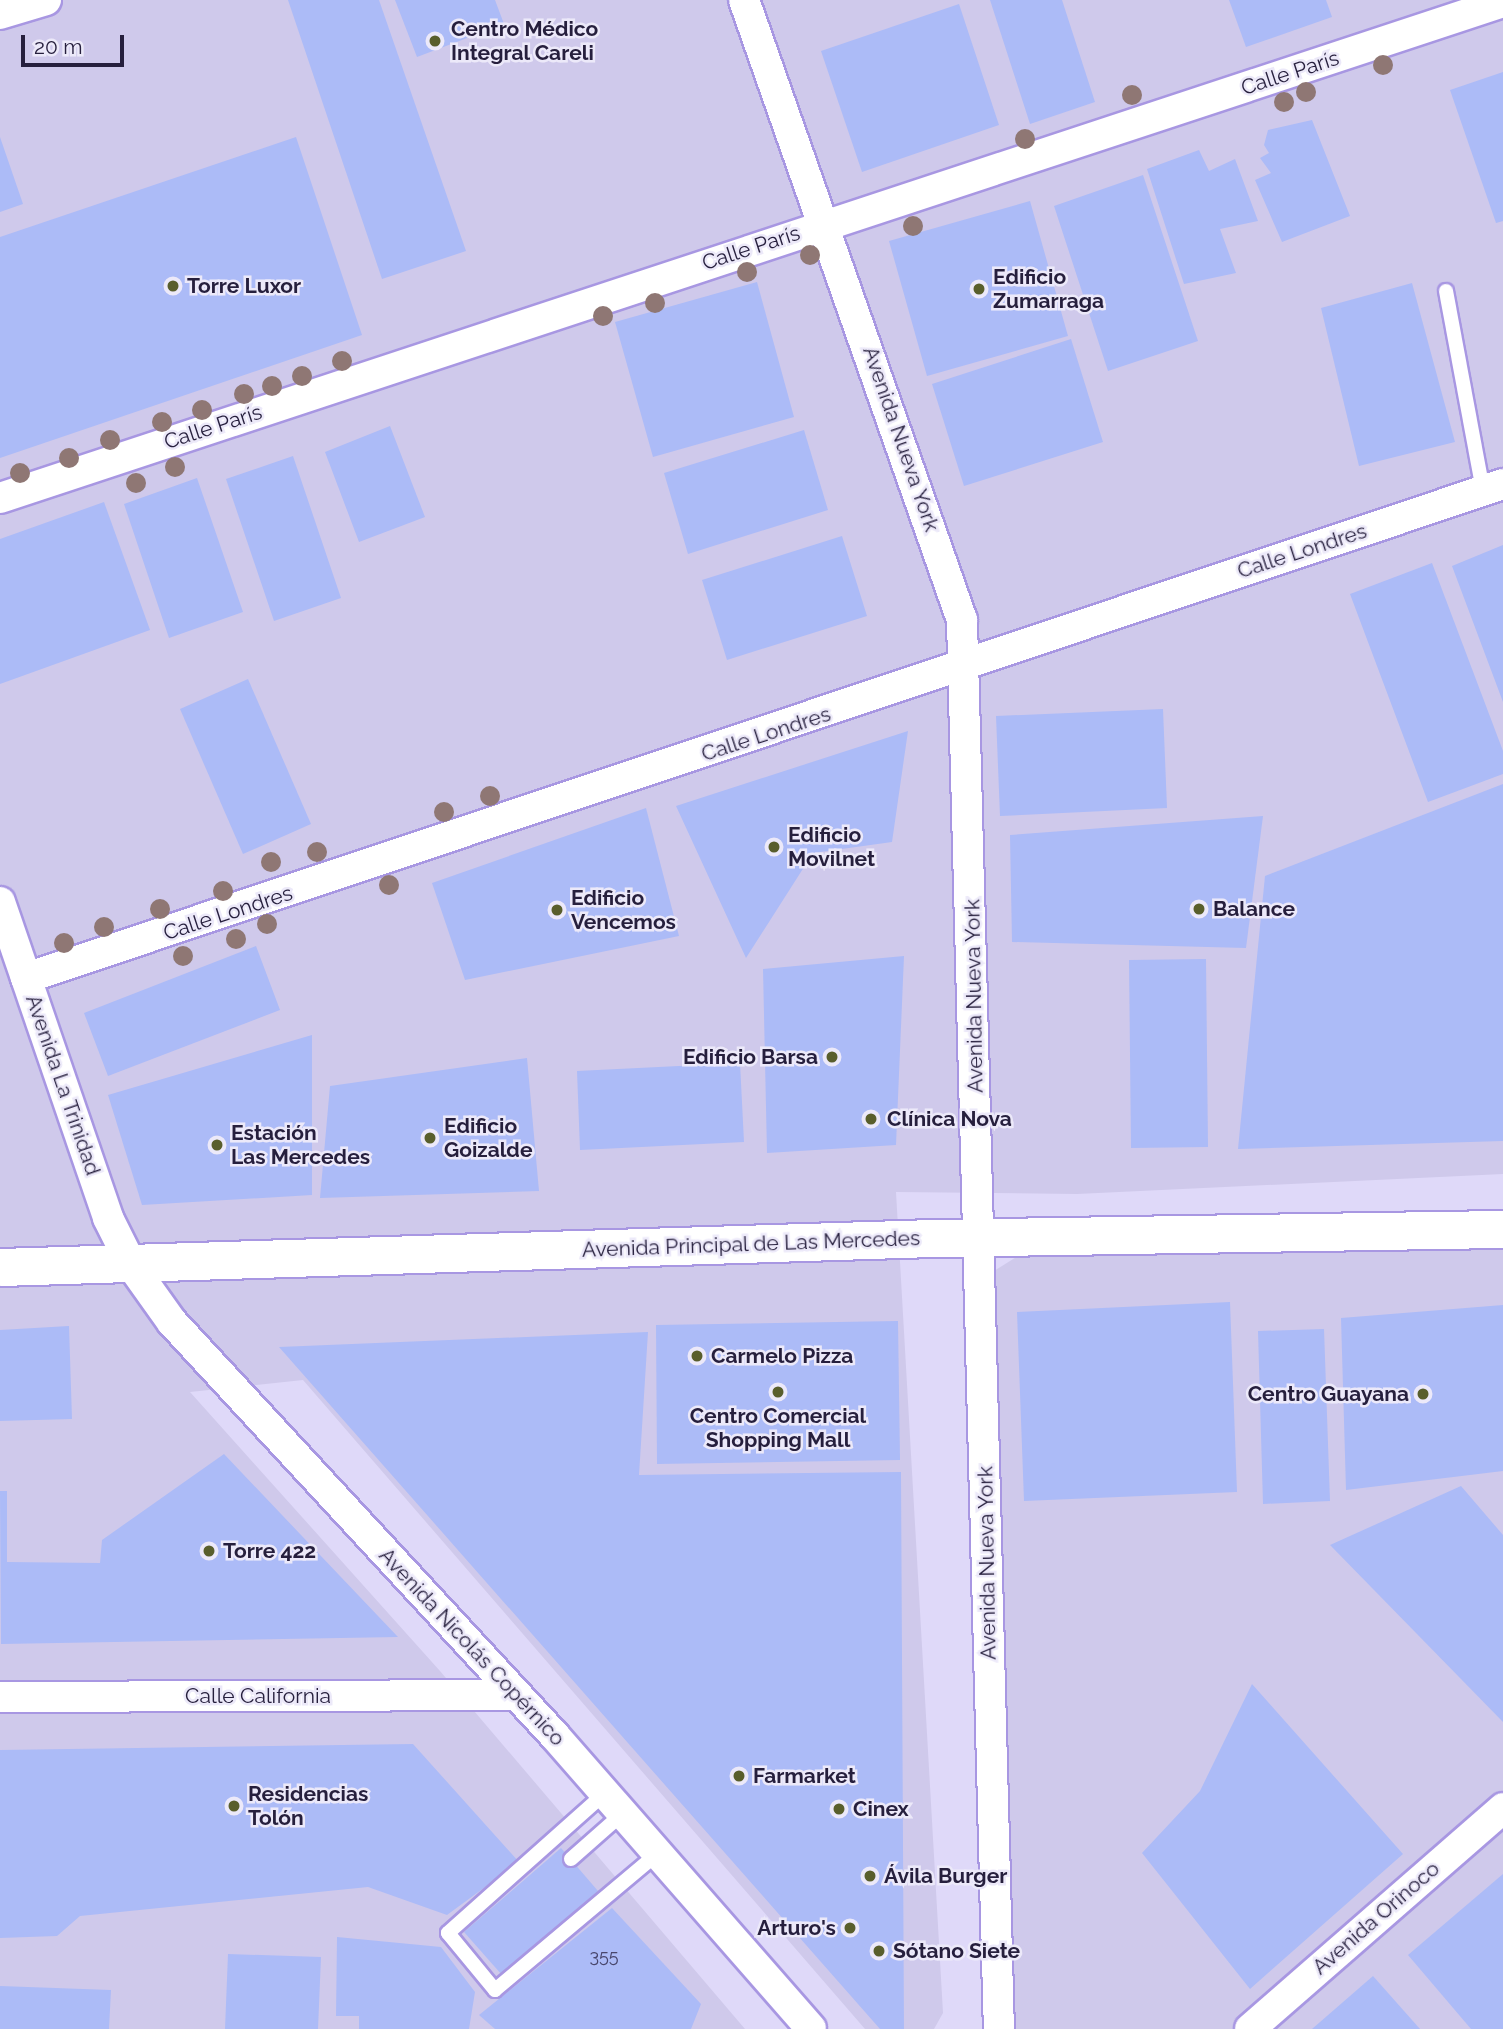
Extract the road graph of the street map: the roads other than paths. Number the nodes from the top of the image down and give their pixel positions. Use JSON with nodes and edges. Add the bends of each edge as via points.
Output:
{"nodes":[{"id":1,"x":46,"y":0,"type":"edge"},
{"id":2,"x":744,"y":0,"type":"edge"},
{"id":3,"x":1503,"y":2,"type":"edge"},
{"id":4,"x":0,"y":14,"type":"edge"},
{"id":5,"x":827,"y":222,"type":"junction"},
{"id":6,"x":1446,"y":291,"type":"dead end"},
{"id":7,"x":1493,"y":487,"type":"edge"},
{"id":8,"x":0,"y":498,"type":"edge"},
{"id":9,"x":964,"y":660,"type":"junction"},
{"id":10,"x":3,"y":918,"type":"edge"},
{"id":11,"x":26,"y":978,"type":"junction"},
{"id":12,"x":1503,"y":1229,"type":"edge"},
{"id":13,"x":978,"y":1238,"type":"junction"},
{"id":14,"x":132,"y":1266,"type":"junction"},
{"id":15,"x":0,"y":1267,"type":"edge"},
{"id":16,"x":516,"y":1695,"type":"junction"},
{"id":17,"x":0,"y":1697,"type":"edge"},
{"id":18,"x":613,"y":1804,"type":"junction"},
{"id":19,"x":1503,"y":1808,"type":"edge"},
{"id":20,"x":657,"y":1854,"type":"junction"},
{"id":21,"x":571,"y":1859,"type":"dead end"},
{"id":22,"x":996,"y":2025,"type":"edge"},
{"id":23,"x":811,"y":2029,"type":"edge"},
{"id":24,"x":1250,"y":2029,"type":"edge"}],
"edges":[{"from":1,"to":4,"type":"street"},
{"from":2,"to":5,"type":"street","name":"Avenida Nueva York"},
{"from":3,"to":5,"type":"street","name":"Calle París"},
{"from":5,"to":8,"type":"street","name":"Calle París"},
{"from":5,"to":9,"type":"street","name":"Avenida Nueva York","via":[[962,620]]},
{"from":6,"to":7,"type":"lane"},
{"from":7,"to":9,"type":"street","name":"Calle Londres"},
{"from":9,"to":11,"type":"street","name":"Calle Londres","via":[[914,685]]},
{"from":9,"to":13,"type":"street","name":"Avenida Nueva York"},
{"from":10,"to":11,"type":"street","name":"Avenida La Trinidad"},
{"from":11,"to":14,"type":"street","name":"Avenida La Trinidad","via":[[108,1219]]},
{"from":12,"to":13,"type":"street","name":"Avenida Principal de Las Mercedes"},
{"from":13,"to":14,"type":"street","name":"Avenida Principal de Las Mercedes"},
{"from":13,"to":22,"type":"street","name":"Avenida Nueva York"},
{"from":14,"to":15,"type":"street","name":"Avenida Principal de Las Mercedes"},
{"from":14,"to":16,"type":"street","name":"Avenida Nicolás Copérnico","via":[[172,1322]]},
{"from":16,"to":17,"type":"street","name":"Calle California"},
{"from":16,"to":18,"type":"street","name":"Avenida Nicolás Copérnico"},
{"from":18,"to":20,"type":"street","name":"Avenida Nicolás Copérnico"},
{"from":18,"to":20,"type":"lane","via":[[448,1933],[495,1990]]},
{"from":18,"to":21,"type":"lane"},
{"from":19,"to":24,"type":"street","name":"Avenida Orinoco"},
{"from":20,"to":23,"type":"street","name":"Avenida Nicolás Copérnico"}]}
